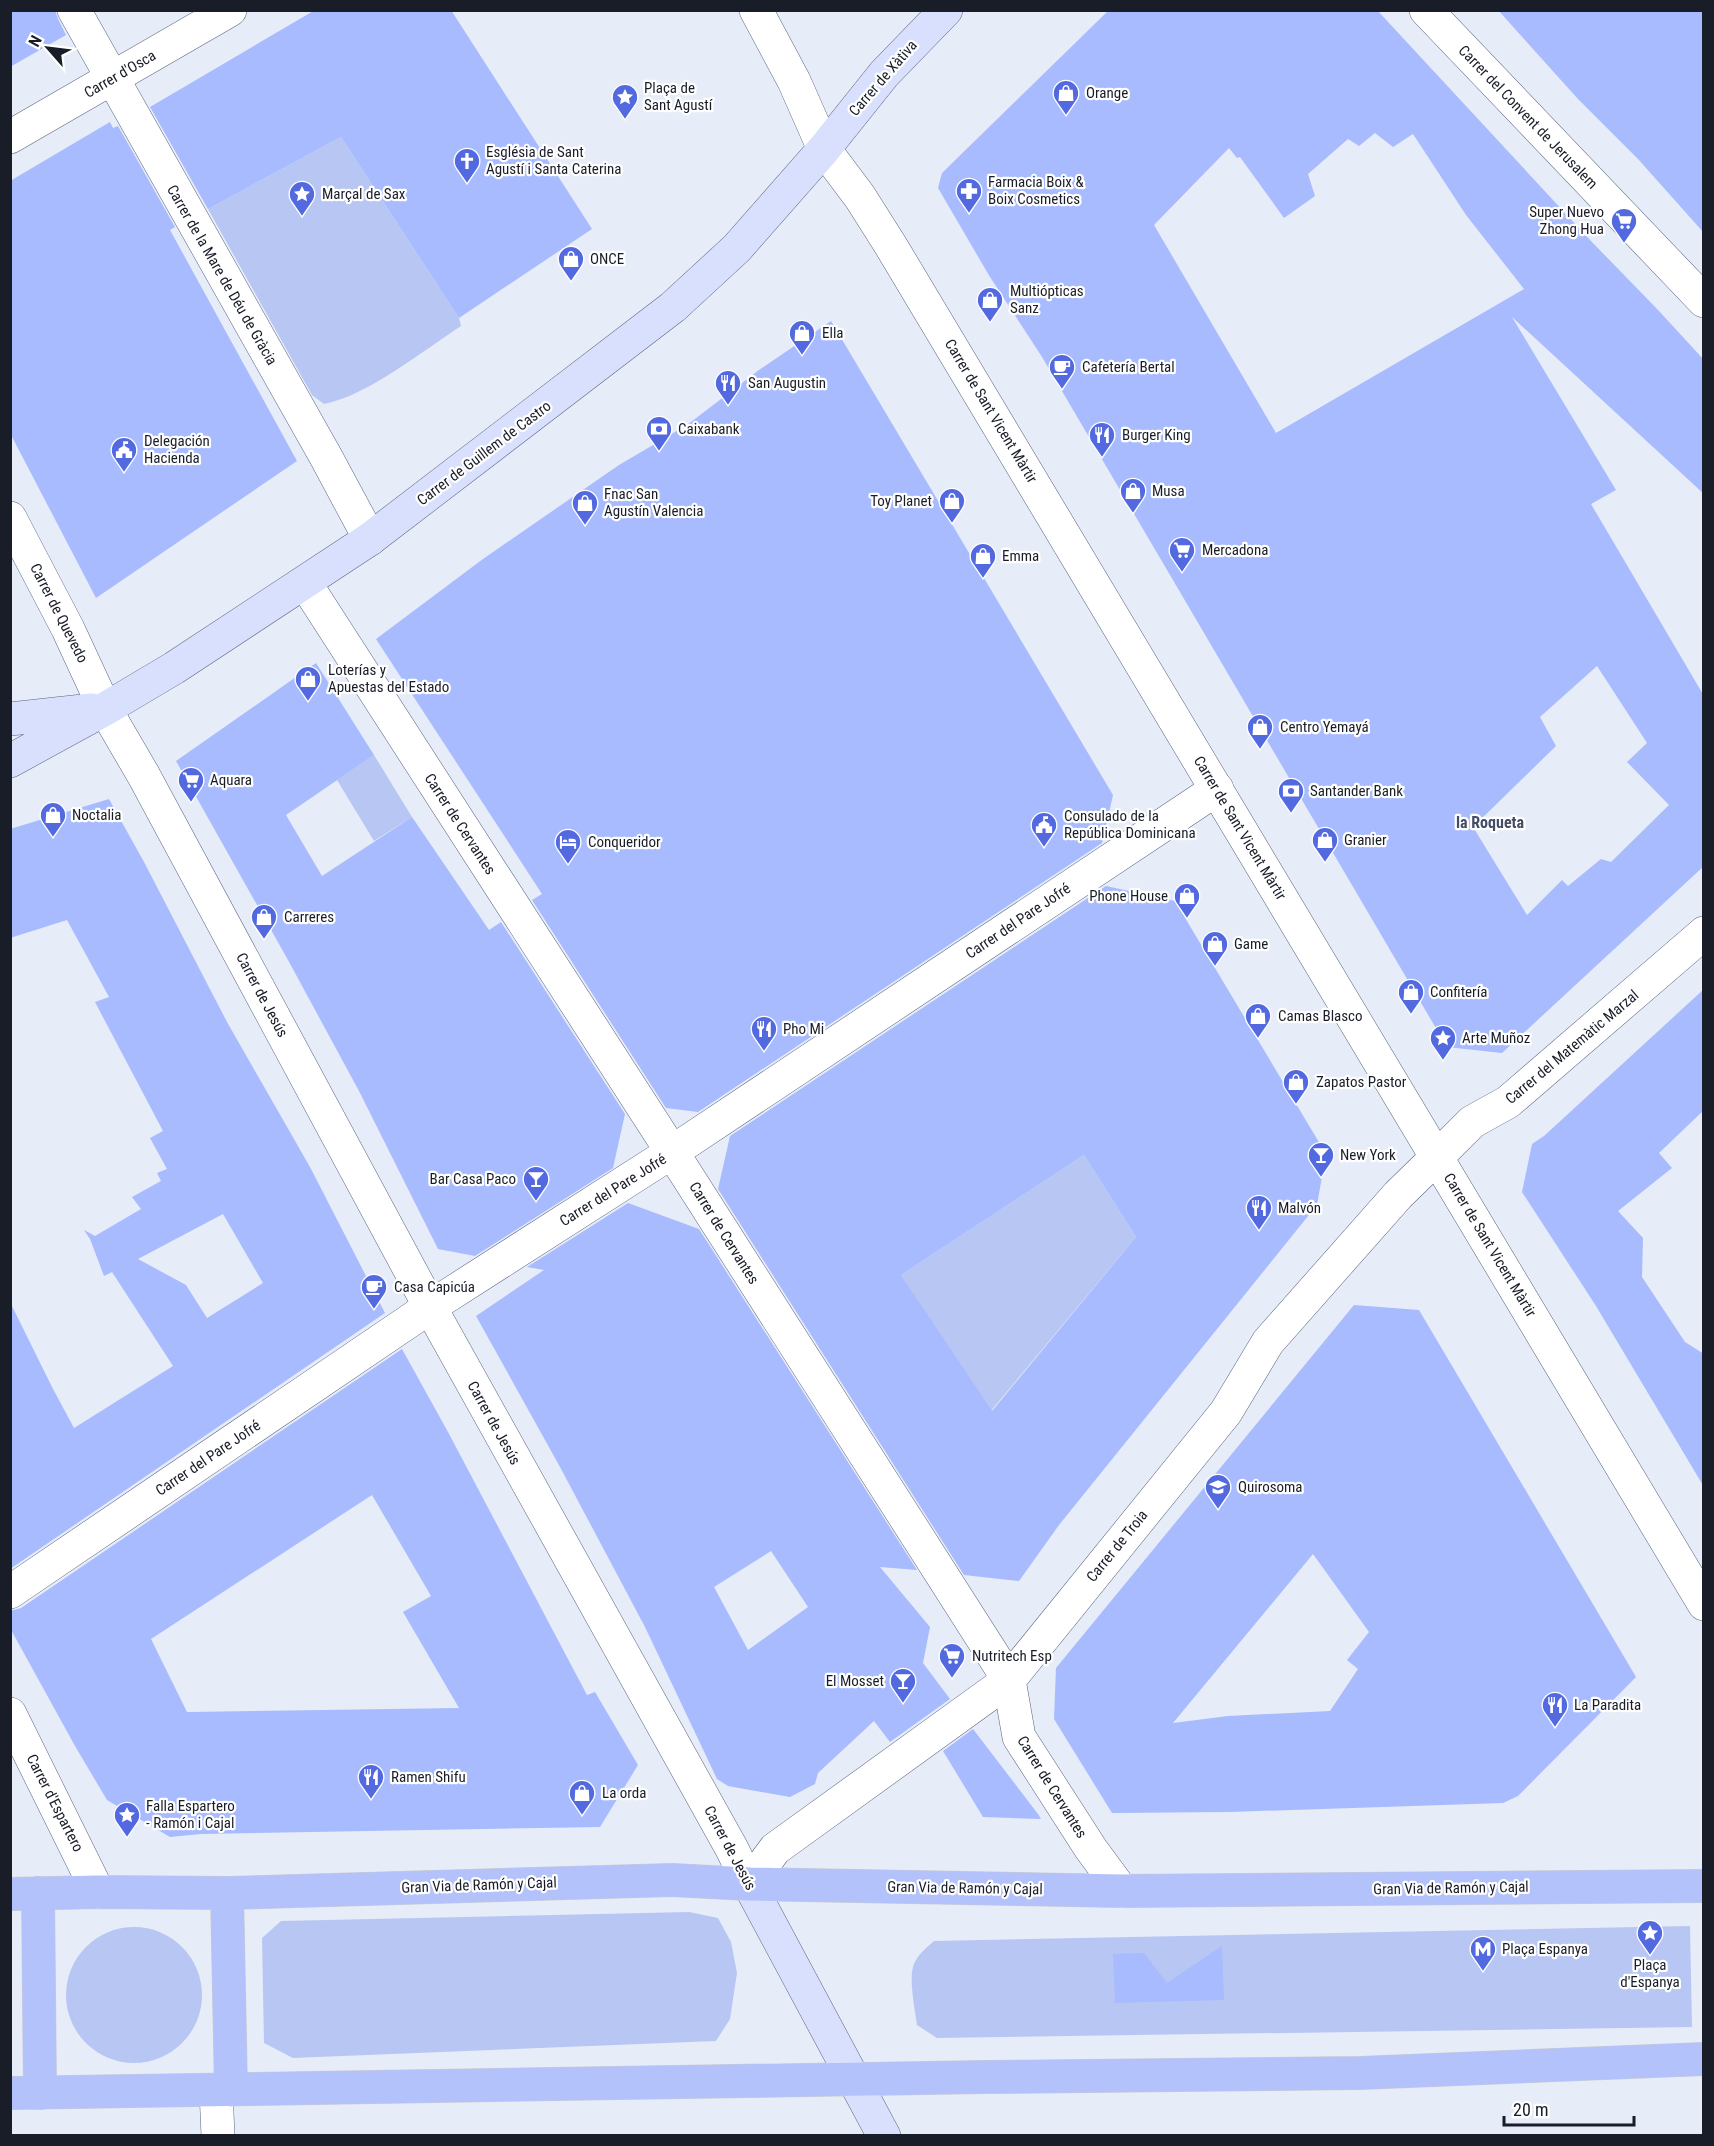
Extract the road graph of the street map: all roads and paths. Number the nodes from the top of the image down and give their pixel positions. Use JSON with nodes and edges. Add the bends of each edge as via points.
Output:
{"nodes":[{"id":1,"x":74,"y":10,"type":"edge"},
{"id":2,"x":230,"y":10,"type":"edge"},
{"id":3,"x":756,"y":10,"type":"edge"},
{"id":4,"x":946,"y":10,"type":"edge"},
{"id":5,"x":1426,"y":10,"type":"edge"},
{"id":6,"x":113,"y":79,"type":"junction"},
{"id":7,"x":10,"y":138,"type":"edge"},
{"id":8,"x":824,"y":149,"type":"junction"},
{"id":9,"x":1704,"y":301,"type":"edge"},
{"id":10,"x":10,"y":518,"type":"edge"},
{"id":11,"x":369,"y":539,"type":"junction"},
{"id":12,"x":305,"y":582,"type":"junction"},
{"id":13,"x":105,"y":709,"type":"junction"},
{"id":14,"x":10,"y":718,"type":"edge"},
{"id":15,"x":10,"y":761,"type":"edge"},
{"id":16,"x":1217,"y":789,"type":"junction"},
{"id":17,"x":1704,"y":933,"type":"edge"},
{"id":18,"x":672,"y":1152,"type":"junction"},
{"id":19,"x":1437,"y":1156,"type":"junction"},
{"id":20,"x":430,"y":1307,"type":"junction"},
{"id":21,"x":1650,"y":1512,"type":"junction"},
{"id":22,"x":1704,"y":1560,"type":"edge"},
{"id":23,"x":10,"y":1592,"type":"edge"},
{"id":24,"x":1704,"y":1604,"type":"edge"},
{"id":25,"x":1009,"y":1680,"type":"junction"},
{"id":26,"x":10,"y":1714,"type":"edge"},
{"id":27,"x":749,"y":1884,"type":"junction"},
{"id":28,"x":1704,"y":1886,"type":"edge"},
{"id":29,"x":1122,"y":1891,"type":"junction"},
{"id":30,"x":98,"y":1892,"type":"junction"},
{"id":31,"x":24,"y":1893,"type":"edge"},
{"id":32,"x":227,"y":1893,"type":"junction"},
{"id":33,"x":1704,"y":2059,"type":"edge"},
{"id":34,"x":855,"y":2080,"type":"junction"},
{"id":35,"x":224,"y":2090,"type":"junction"},
{"id":36,"x":25,"y":2093,"type":"edge"},
{"id":37,"x":218,"y":2136,"type":"edge"},
{"id":38,"x":884,"y":2136,"type":"edge"}],
"edges":[{"from":1,"to":6,"type":"street","name":"Carrer de la Mare de Déu de Gràcia"},
{"from":2,"to":6,"type":"street","name":"Carrer d'Osca"},
{"from":3,"to":8,"type":"street"},
{"from":4,"to":8,"type":"main road","name":"Carrer de Xàtiva","via":[[884,74]]},
{"from":5,"to":9,"type":"street","name":"Carrer del Convent de Jerusalem"},
{"from":6,"to":7,"type":"street","name":"Carrer d'Osca"},
{"from":6,"to":11,"type":"street","name":"Carrer de la Mare de Déu de Gràcia"},
{"from":8,"to":11,"type":"main road","name":"Carrer de Guillem de Castro","via":[[738,248],[673,308]]},
{"from":8,"to":16,"type":"street","name":"Carrer de Sant Vicent Màrtir","via":[[861,197]]},
{"from":10,"to":13,"type":"street","name":"Carrer de Quevedo"},
{"from":11,"to":12,"type":"main road","name":"Carrer de Guillem de Castro"},
{"from":12,"to":13,"type":"main road","name":"Carrer de Guillem de Castro"},
{"from":12,"to":18,"type":"street","name":"Carrer de Cervantes"},
{"from":13,"to":14,"type":"main road","name":"Carrer de Guillem de Castro"},
{"from":13,"to":15,"type":"main road","name":"Carrer de Guillem de Castro"},
{"from":13,"to":20,"type":"street","name":"Carrer de Jesús"},
{"from":16,"to":18,"type":"street","name":"Carrer del Pare Jofré"},
{"from":16,"to":19,"type":"street","name":"Carrer de Sant Vicent Màrtir"},
{"from":17,"to":19,"type":"street","name":"Carrer del Matemàtic Marzal","via":[[1508,1102],[1472,1122]]},
{"from":18,"to":20,"type":"street","name":"Carrer del Pare Jofré"},
{"from":18,"to":25,"type":"street","name":"Carrer de Cervantes"},
{"from":19,"to":21,"type":"street","name":"Carrer de Sant Vicent Màrtir"},
{"from":19,"to":25,"type":"street","name":"Carrer de Troia","via":[[1268,1342],[1226,1412]]},
{"from":20,"to":23,"type":"street","name":"Carrer del Pare Jofré"},
{"from":20,"to":27,"type":"street","name":"Carrer de Jesús"},
{"from":21,"to":22,"type":"street","name":"Carrer de Sant Vicent Màrtir"},
{"from":21,"to":24,"type":"street","name":"Carrer de Sant Vicent Màrtir"},
{"from":25,"to":27,"type":"street","name":"Carrer de Troia","via":[[775,1849]]},
{"from":25,"to":29,"type":"street","name":"Carrer de Cervantes","via":[[1018,1737]]},
{"from":26,"to":30,"type":"street","name":"Carrer d'Espartero"},
{"from":27,"to":29,"type":"main road","name":"Gran Via de Ramón y Cajal"},
{"from":27,"to":32,"type":"main road","name":"Gran Via de Ramón y Cajal","via":[[672,1880]]},
{"from":27,"to":34,"type":"main road","name":"Carrer de Jesús"},
{"from":28,"to":29,"type":"main road","name":"Gran Via de Ramón y Cajal"},
{"from":30,"to":31,"type":"main road","name":"Gran Via de Ramón y Cajal"},
{"from":30,"to":32,"type":"main road","name":"Gran Via de Ramón y Cajal"},
{"from":31,"to":36,"type":"main road","name":"Gran Via de Ramón y Cajal"},
{"from":32,"to":35,"type":"main road"},
{"from":33,"to":34,"type":"main road","name":"Gran Via de Ramón y Cajal","via":[[1360,2073]]},
{"from":34,"to":35,"type":"main road","name":"Gran Via de Ramón y Cajal"},
{"from":34,"to":38,"type":"main road","name":"Carrer de Jesús"},
{"from":35,"to":36,"type":"main road","name":"Gran Via de Ramón y Cajal"},
{"from":35,"to":37,"type":"street"}]}
